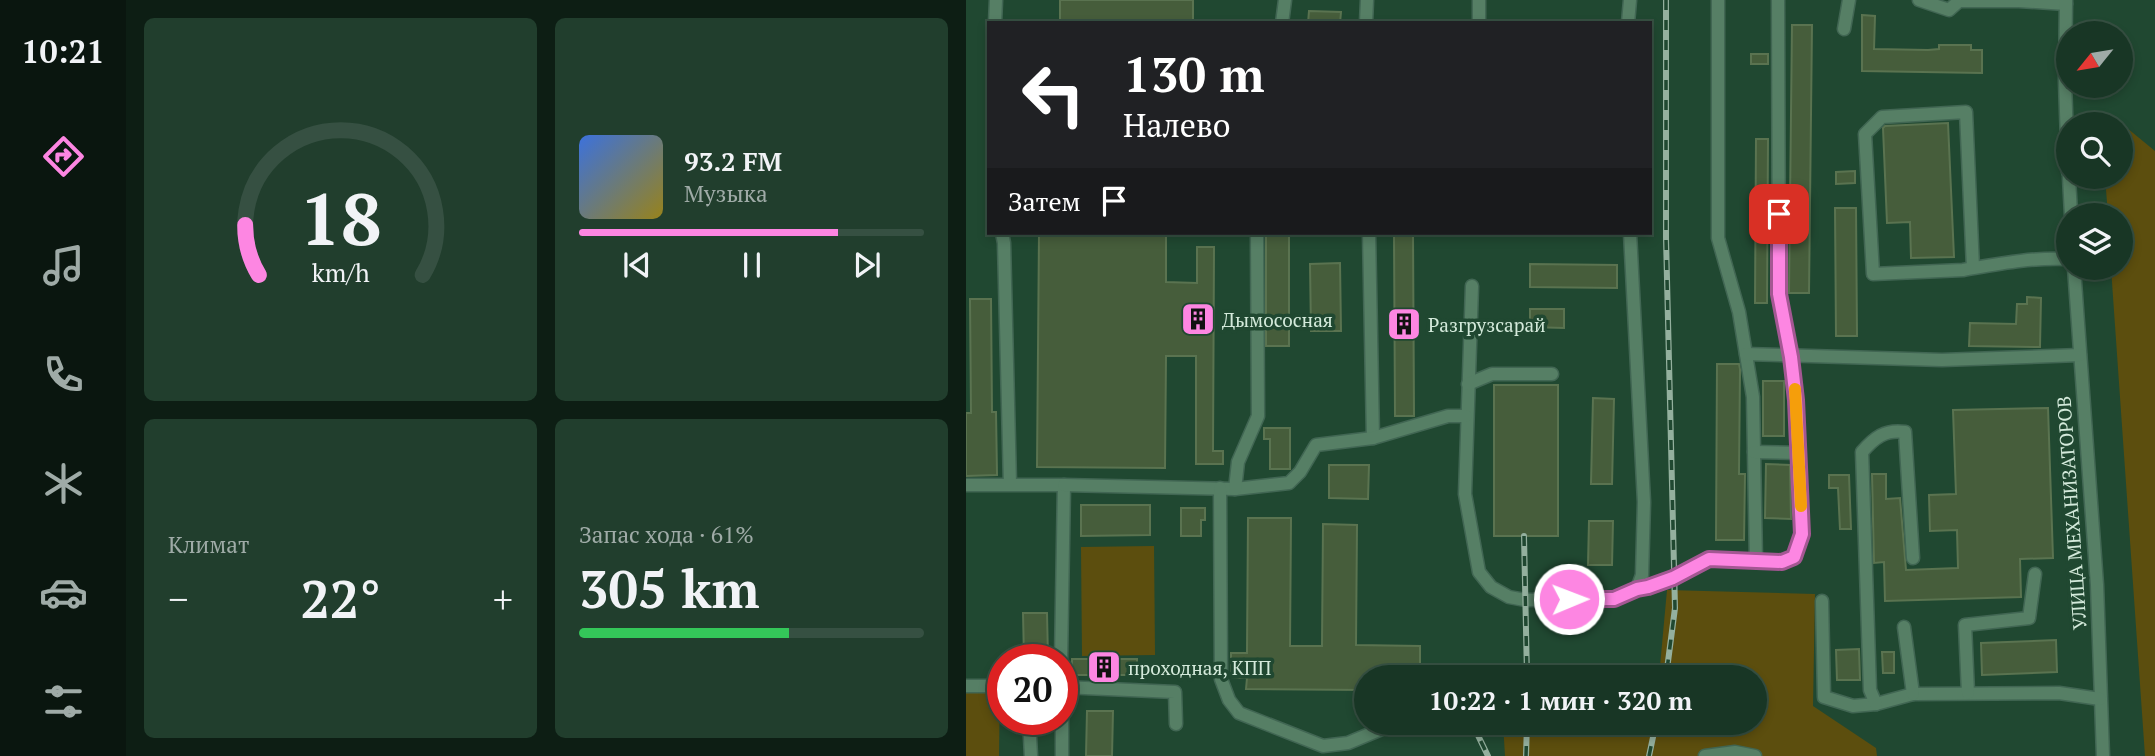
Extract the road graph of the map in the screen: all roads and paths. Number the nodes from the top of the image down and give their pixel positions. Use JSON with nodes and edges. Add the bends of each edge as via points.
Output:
{"nodes":[{"id":1,"x":996,"y":0,"type":"edge"},
{"id":2,"x":1285,"y":0,"type":"edge"},
{"id":3,"x":1367,"y":0,"type":"edge"},
{"id":4,"x":1479,"y":0,"type":"edge"},
{"id":5,"x":1630,"y":0,"type":"edge"},
{"id":6,"x":1718,"y":0,"type":"edge"},
{"id":7,"x":1779,"y":0,"type":"edge"},
{"id":8,"x":1849,"y":0,"type":"edge"},
{"id":9,"x":1919,"y":0,"type":"edge"},
{"id":10,"x":2066,"y":2,"type":"edge"},
{"id":11,"x":995,"y":21,"type":"edge"},
{"id":12,"x":1282,"y":21,"type":"edge"},
{"id":13,"x":1366,"y":21,"type":"edge"},
{"id":14,"x":1479,"y":21,"type":"edge"},
{"id":15,"x":1628,"y":21,"type":"edge"},
{"id":16,"x":1844,"y":29,"type":"dead end"},
{"id":17,"x":2066,"y":112,"type":"edge"},
{"id":18,"x":1002,"y":235,"type":"edge"},
{"id":19,"x":1257,"y":235,"type":"edge"},
{"id":20,"x":1369,"y":235,"type":"edge"},
{"id":21,"x":1630,"y":235,"type":"edge"},
{"id":22,"x":2056,"y":259,"type":"edge"},
{"id":23,"x":1973,"y":268,"type":"junction"},
{"id":24,"x":2075,"y":280,"type":"edge"},
{"id":25,"x":1472,"y":286,"type":"dead end"},
{"id":26,"x":1746,"y":354,"type":"junction"},
{"id":27,"x":2080,"y":355,"type":"junction"},
{"id":28,"x":1791,"y":357,"type":"junction"},
{"id":29,"x":1552,"y":374,"type":"dead end"},
{"id":30,"x":1468,"y":384,"type":"junction"},
{"id":31,"x":1466,"y":416,"type":"junction"},
{"id":32,"x":1373,"y":438,"type":"junction"},
{"id":33,"x":1754,"y":453,"type":"junction"},
{"id":34,"x":1798,"y":453,"type":"junction"},
{"id":35,"x":1010,"y":484,"type":"junction"},
{"id":36,"x":966,"y":485,"type":"edge"},
{"id":37,"x":1064,"y":485,"type":"junction"},
{"id":38,"x":1220,"y":488,"type":"junction"},
{"id":39,"x":1235,"y":489,"type":"junction"},
{"id":40,"x":1913,"y":558,"type":"dead end"},
{"id":41,"x":1756,"y":562,"type":"junction"},
{"id":42,"x":2035,"y":574,"type":"dead end"},
{"id":43,"x":1637,"y":589,"type":"junction"},
{"id":44,"x":1822,"y":601,"type":"dead end"},
{"id":45,"x":1903,"y":627,"type":"dead end"},
{"id":46,"x":1061,"y":644,"type":"edge"},
{"id":47,"x":966,"y":686,"type":"edge"},
{"id":48,"x":987,"y":686,"type":"edge"},
{"id":49,"x":1078,"y":688,"type":"edge"},
{"id":50,"x":1913,"y":694,"type":"junction"},
{"id":51,"x":1968,"y":694,"type":"junction"},
{"id":52,"x":2101,"y":699,"type":"junction"},
{"id":53,"x":1876,"y":704,"type":"junction"},
{"id":54,"x":1176,"y":724,"type":"dead end"},
{"id":55,"x":1030,"y":735,"type":"edge"},
{"id":56,"x":1062,"y":735,"type":"edge"},
{"id":57,"x":1367,"y":735,"type":"edge"},
{"id":58,"x":1031,"y":756,"type":"edge"},
{"id":59,"x":1062,"y":756,"type":"edge"},
{"id":60,"x":1706,"y":756,"type":"edge"},
{"id":61,"x":1755,"y":756,"type":"edge"},
{"id":62,"x":2102,"y":756,"type":"edge"}],
"edges":[{"from":1,"to":11,"type":"street"},
{"from":2,"to":12,"type":"street"},
{"from":3,"to":13,"type":"street"},
{"from":4,"to":14,"type":"street"},
{"from":5,"to":15,"type":"street"},
{"from":6,"to":26,"type":"street","via":[[1718,239],[1740,312]]},
{"from":7,"to":28,"type":"street","via":[[1779,294]]},
{"from":8,"to":16,"type":"street"},
{"from":9,"to":10,"type":"street","via":[[1949,10],[1959,1]]},
{"from":10,"to":17,"type":"street"},
{"from":18,"to":35,"type":"street"},
{"from":19,"to":39,"type":"street","via":[[1258,416],[1238,462]]},
{"from":20,"to":32,"type":"street"},
{"from":21,"to":43,"type":"street","via":[[1644,502],[1642,575]]},
{"from":22,"to":23,"type":"street"},
{"from":23,"to":23,"type":"street","via":[[1873,274],[1865,134],[1882,117],[1966,112]]},
{"from":24,"to":27,"type":"street","name":"УЛИЦА МЕХАНИЗАТОРОВ"},
{"from":25,"to":30,"type":"street"},
{"from":26,"to":28,"type":"street"},
{"from":26,"to":33,"type":"street","via":[[1753,397]]},
{"from":27,"to":28,"type":"street","via":[[1941,360]]},
{"from":27,"to":52,"type":"street","name":"УЛИЦА МЕХАНИЗАТОРОВ"},
{"from":28,"to":34,"type":"street"},
{"from":29,"to":30,"type":"street","via":[[1492,374]]},
{"from":30,"to":31,"type":"street"},
{"from":31,"to":32,"type":"street","via":[[1448,416]]},
{"from":31,"to":43,"type":"street","via":[[1465,494],[1479,572],[1491,587],[1525,600],[1614,599]]},
{"from":32,"to":39,"type":"street","via":[[1316,445],[1289,483]]},
{"from":33,"to":34,"type":"street"},
{"from":33,"to":41,"type":"street"},
{"from":34,"to":41,"type":"street","via":[[1802,534],[1794,557]]},
{"from":35,"to":36,"type":"street"},
{"from":35,"to":37,"type":"street"},
{"from":37,"to":38,"type":"street"},
{"from":37,"to":46,"type":"street"},
{"from":38,"to":39,"type":"street"},
{"from":38,"to":57,"type":"street","via":[[1221,678],[1228,700],[1239,713],[1323,746]]},
{"from":40,"to":53,"type":"street","via":[[1905,432],[1895,431],[1874,438],[1862,452],[1870,690]]},
{"from":41,"to":43,"type":"street","via":[[1709,559],[1673,578]]},
{"from":42,"to":51,"type":"street","via":[[2029,618],[1965,625]]},
{"from":44,"to":53,"type":"street","via":[[1824,697],[1853,706]]},
{"from":45,"to":50,"type":"street"},
{"from":47,"to":48,"type":"street"},
{"from":49,"to":54,"type":"street","via":[[1175,692]]},
{"from":50,"to":51,"type":"street"},
{"from":50,"to":53,"type":"street"},
{"from":51,"to":52,"type":"street","via":[[2059,693]]},
{"from":52,"to":62,"type":"street","name":"УЛИЦА МЕХАНИЗАТОРОВ"},
{"from":55,"to":58,"type":"street"},
{"from":56,"to":59,"type":"street"},
{"from":60,"to":61,"type":"street","via":[[1735,752]]}]}
